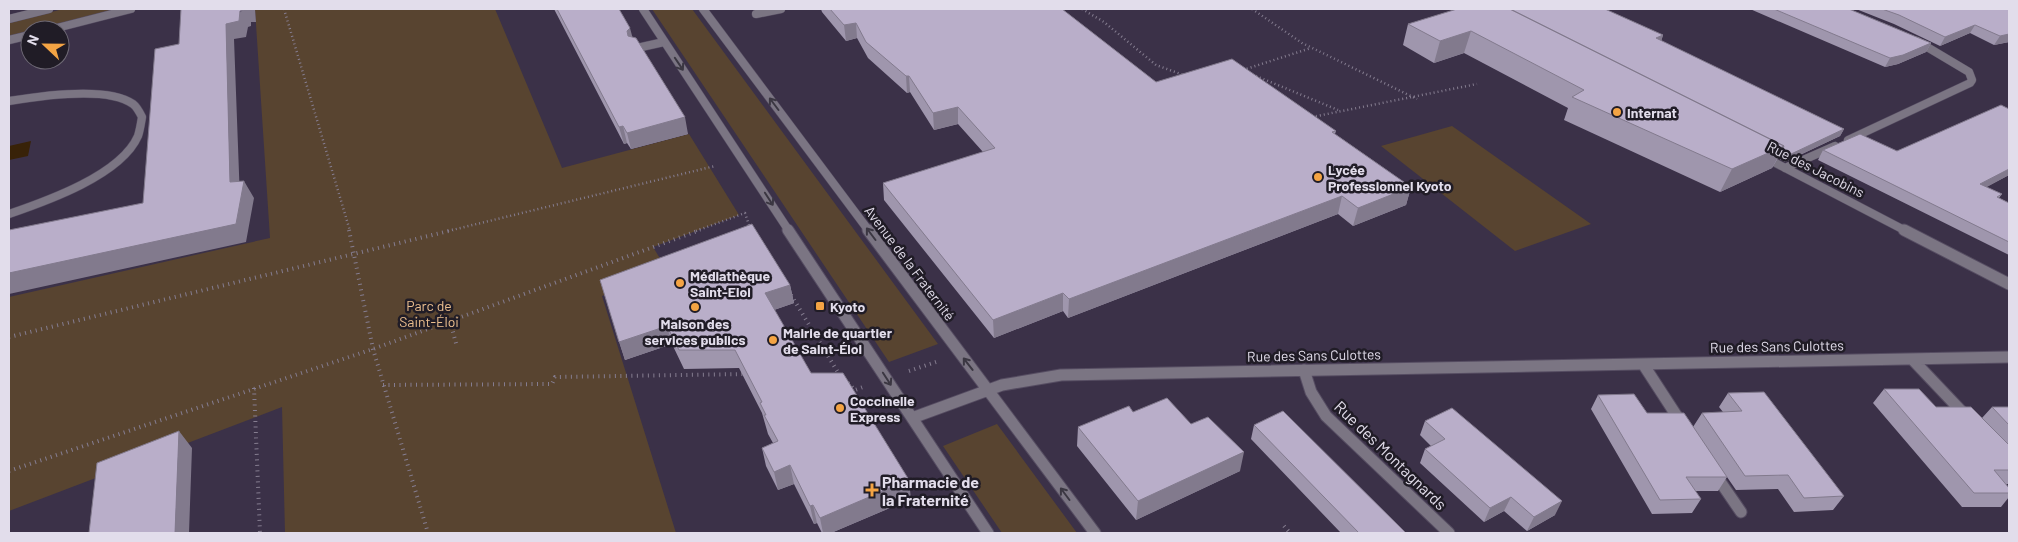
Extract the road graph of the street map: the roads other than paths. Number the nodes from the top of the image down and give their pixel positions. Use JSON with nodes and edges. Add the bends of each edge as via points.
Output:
{"nodes":[{"id":1,"x":50,"y":9,"type":"edge"},
{"id":2,"x":131,"y":9,"type":"edge"},
{"id":3,"x":642,"y":9,"type":"edge"},
{"id":4,"x":703,"y":9,"type":"edge"},
{"id":5,"x":781,"y":9,"type":"edge"},
{"id":6,"x":756,"y":14,"type":"dead end"},
{"id":7,"x":9,"y":19,"type":"edge"},
{"id":8,"x":70,"y":25,"type":"edge"},
{"id":9,"x":1913,"y":38,"type":"edge"},
{"id":10,"x":664,"y":42,"type":"junction"},
{"id":11,"x":637,"y":48,"type":"edge"},
{"id":12,"x":9,"y":101,"type":"edge"},
{"id":13,"x":1759,"y":155,"type":"edge"},
{"id":14,"x":1785,"y":168,"type":"junction"},
{"id":15,"x":9,"y":214,"type":"edge"},
{"id":16,"x":2009,"y":284,"type":"edge"},
{"id":17,"x":2009,"y":358,"type":"edge"},
{"id":18,"x":1912,"y":359,"type":"junction"},
{"id":19,"x":1643,"y":364,"type":"junction"},
{"id":20,"x":1304,"y":370,"type":"junction"},
{"id":21,"x":986,"y":387,"type":"junction"},
{"id":22,"x":912,"y":418,"type":"junction"},
{"id":23,"x":1977,"y":428,"type":"edge"},
{"id":24,"x":1689,"y":433,"type":"edge"},
{"id":25,"x":1709,"y":465,"type":"edge"},
{"id":26,"x":1741,"y":512,"type":"dead end"},
{"id":27,"x":988,"y":533,"type":"edge"},
{"id":28,"x":1095,"y":533,"type":"edge"},
{"id":29,"x":1449,"y":533,"type":"edge"}],
"edges":[{"from":1,"to":7,"type":"street"},
{"from":2,"to":8,"type":"street"},
{"from":3,"to":10,"type":"street"},
{"from":21,"to":4,"type":"street","name":"Avenue de la Fraternité","one_way":true},
{"from":5,"to":6,"type":"street"},
{"from":9,"to":14,"type":"street","via":[[1968,72],[1972,80],[1970,83]]},
{"from":10,"to":11,"type":"street"},
{"from":10,"to":22,"type":"street","one_way":true},
{"from":12,"to":15,"type":"street","via":[[54,94],[102,94],[134,106],[142,123],[138,136],[128,149],[98,174],[66,192]]},
{"from":13,"to":14,"type":"street","name":"Rue des Jacobins"},
{"from":14,"to":16,"type":"street","name":"Rue des Jacobins"},
{"from":17,"to":18,"type":"street","name":"Rue des Sans Culottes"},
{"from":18,"to":19,"type":"street","name":"Rue des Sans Culottes"},
{"from":18,"to":23,"type":"street"},
{"from":19,"to":20,"type":"street","name":"Rue des Sans Culottes"},
{"from":19,"to":24,"type":"street"},
{"from":20,"to":21,"type":"street","name":"Rue des Sans Culottes","via":[[1061,375],[1024,378]]},
{"from":20,"to":29,"type":"street","name":"Rue des Montagnards","via":[[1311,392],[1326,416]]},
{"from":21,"to":22,"type":"street","name":"Rue des Sans Culottes"},
{"from":28,"to":21,"type":"street","name":"Avenue de la Fraternité","one_way":true},
{"from":22,"to":27,"type":"street"},
{"from":25,"to":26,"type":"street"}]}
